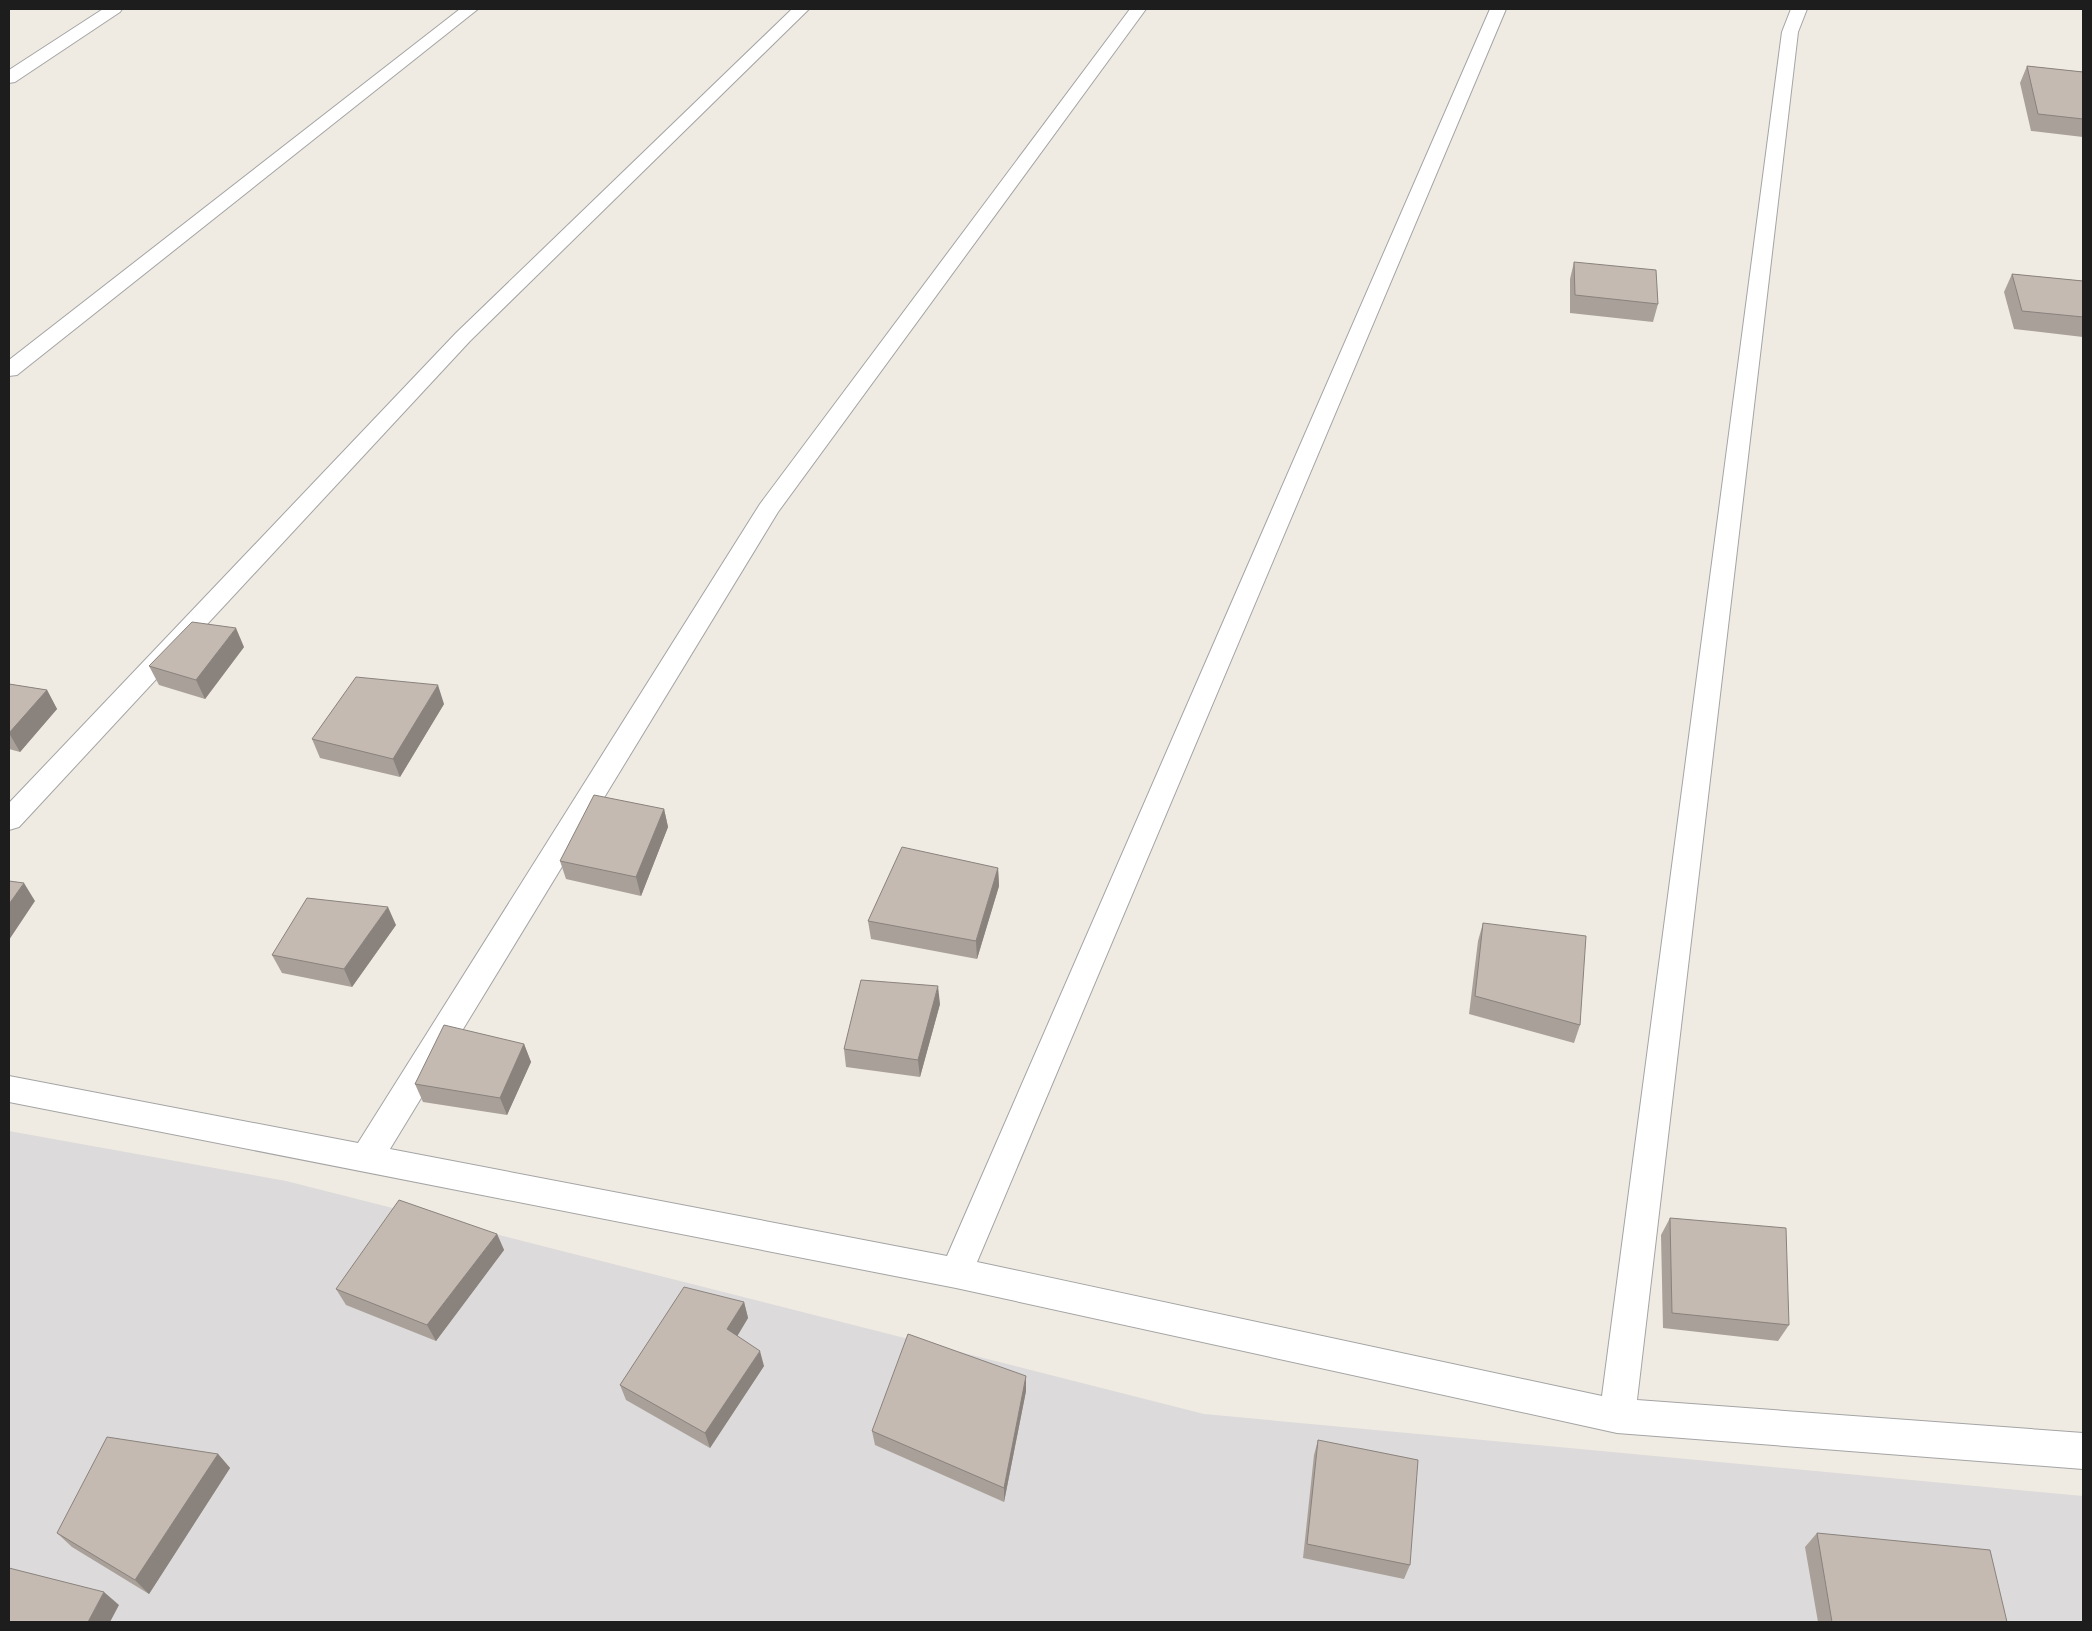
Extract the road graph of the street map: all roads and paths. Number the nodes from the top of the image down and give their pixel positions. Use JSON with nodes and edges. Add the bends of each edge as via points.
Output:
{"nodes":[{"id":1,"x":114,"y":9,"type":"edge"},
{"id":2,"x":470,"y":9,"type":"edge"},
{"id":3,"x":801,"y":9,"type":"edge"},
{"id":4,"x":1138,"y":9,"type":"edge"},
{"id":5,"x":1498,"y":9,"type":"edge"},
{"id":6,"x":1799,"y":9,"type":"edge"},
{"id":7,"x":9,"y":78,"type":"edge"},
{"id":8,"x":9,"y":370,"type":"edge"},
{"id":9,"x":9,"y":820,"type":"edge"},
{"id":10,"x":9,"y":1089,"type":"edge"},
{"id":11,"x":366,"y":1159,"type":"junction"},
{"id":12,"x":956,"y":1273,"type":"junction"},
{"id":13,"x":1617,"y":1416,"type":"junction"},
{"id":14,"x":2083,"y":1451,"type":"edge"}],
"edges":[{"from":1,"to":7,"type":"street"},
{"from":2,"to":8,"type":"street"},
{"from":3,"to":9,"type":"street","via":[[463,337]]},
{"from":4,"to":11,"type":"street","via":[[768,509]]},
{"from":5,"to":12,"type":"street"},
{"from":6,"to":13,"type":"street","via":[[1790,32]]},
{"from":10,"to":11,"type":"street"},
{"from":11,"to":12,"type":"street"},
{"from":12,"to":13,"type":"street"},
{"from":13,"to":14,"type":"street"}]}
